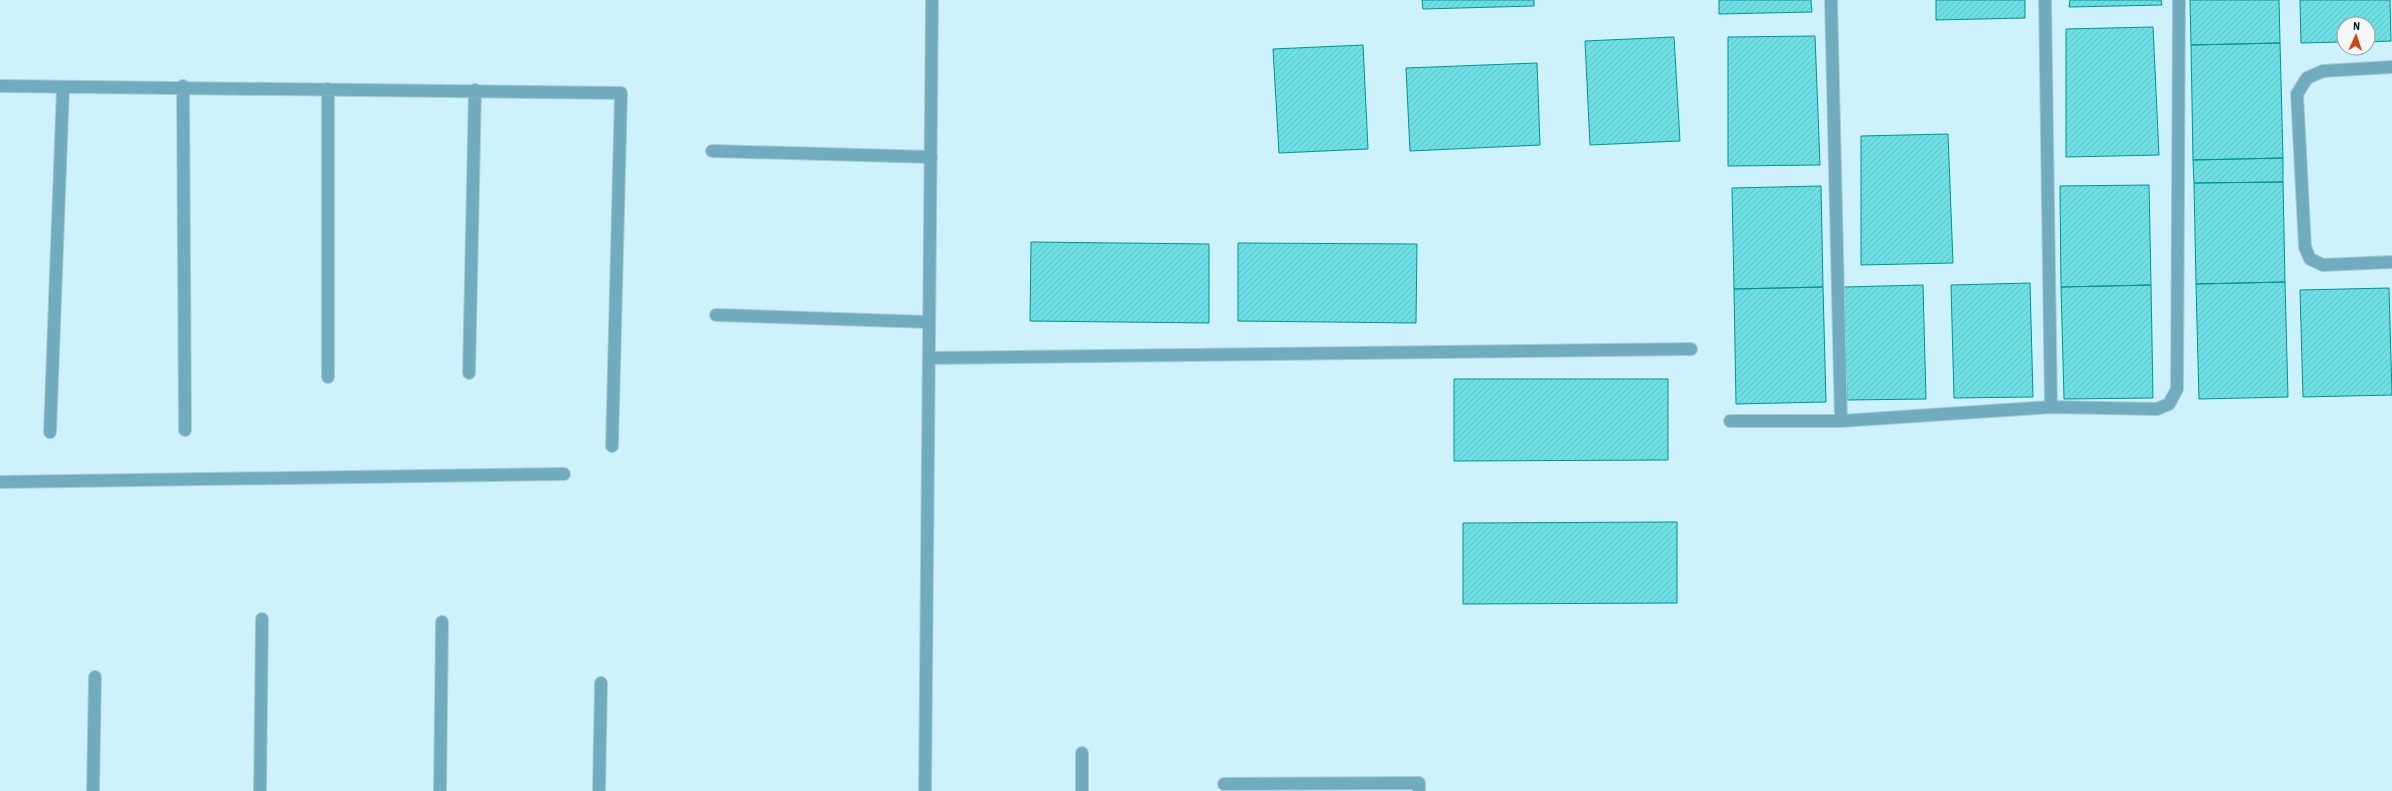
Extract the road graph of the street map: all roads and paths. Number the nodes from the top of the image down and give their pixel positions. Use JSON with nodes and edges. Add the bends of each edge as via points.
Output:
{"nodes":[{"id":1,"x":932,"y":0,"type":"edge"},
{"id":2,"x":1831,"y":0,"type":"edge"},
{"id":3,"x":2045,"y":0,"type":"edge"},
{"id":4,"x":2179,"y":0,"type":"edge"},
{"id":5,"x":2392,"y":67,"type":"edge"},
{"id":6,"x":0,"y":86,"type":"edge"},
{"id":7,"x":183,"y":86,"type":"junction"},
{"id":8,"x":63,"y":88,"type":"junction"},
{"id":9,"x":328,"y":89,"type":"junction"},
{"id":10,"x":475,"y":90,"type":"junction"},
{"id":11,"x":712,"y":151,"type":"dead end"},
{"id":12,"x":931,"y":157,"type":"junction"},
{"id":13,"x":2392,"y":262,"type":"edge"},
{"id":14,"x":716,"y":315,"type":"dead end"},
{"id":15,"x":929,"y":322,"type":"junction"},
{"id":16,"x":1691,"y":349,"type":"dead end"},
{"id":17,"x":930,"y":358,"type":"junction"},
{"id":18,"x":469,"y":373,"type":"dead end"},
{"id":19,"x":328,"y":376,"type":"dead end"},
{"id":20,"x":2051,"y":407,"type":"junction"},
{"id":21,"x":1841,"y":420,"type":"junction"},
{"id":22,"x":1730,"y":421,"type":"dead end"},
{"id":23,"x":186,"y":430,"type":"dead end"},
{"id":24,"x":50,"y":432,"type":"dead end"},
{"id":25,"x":612,"y":446,"type":"dead end"},
{"id":26,"x":564,"y":474,"type":"dead end"},
{"id":27,"x":0,"y":482,"type":"edge"},
{"id":28,"x":262,"y":619,"type":"dead end"},
{"id":29,"x":442,"y":622,"type":"dead end"},
{"id":30,"x":95,"y":677,"type":"dead end"},
{"id":31,"x":601,"y":683,"type":"dead end"},
{"id":32,"x":1082,"y":753,"type":"dead end"},
{"id":33,"x":1224,"y":784,"type":"dead end"},
{"id":34,"x":93,"y":791,"type":"edge"},
{"id":35,"x":260,"y":791,"type":"edge"},
{"id":36,"x":440,"y":791,"type":"edge"},
{"id":37,"x":599,"y":791,"type":"edge"},
{"id":38,"x":925,"y":791,"type":"edge"},
{"id":39,"x":1082,"y":791,"type":"edge"},
{"id":40,"x":1419,"y":791,"type":"edge"}],
"edges":[{"from":1,"to":12,"type":"street"},
{"from":2,"to":21,"type":"street"},
{"from":3,"to":20,"type":"street"},
{"from":4,"to":20,"type":"street","via":[[2177,389],[2169,404],[2157,410]]},
{"from":5,"to":13,"type":"street","via":[[2323,71],[2306,78],[2298,94],[2305,248],[2310,260],[2323,265]]},
{"from":6,"to":8,"type":"street"},
{"from":7,"to":8,"type":"street"},
{"from":7,"to":9,"type":"street"},
{"from":7,"to":23,"type":"street"},
{"from":8,"to":24,"type":"street"},
{"from":9,"to":10,"type":"street"},
{"from":9,"to":19,"type":"street"},
{"from":10,"to":18,"type":"street"},
{"from":10,"to":25,"type":"street","via":[[621,93]]},
{"from":11,"to":12,"type":"street"},
{"from":12,"to":15,"type":"street"},
{"from":14,"to":15,"type":"street"},
{"from":15,"to":17,"type":"street"},
{"from":16,"to":17,"type":"street"},
{"from":17,"to":38,"type":"street"},
{"from":20,"to":21,"type":"street"},
{"from":21,"to":22,"type":"street"},
{"from":26,"to":27,"type":"street"},
{"from":28,"to":35,"type":"street"},
{"from":29,"to":36,"type":"street"},
{"from":30,"to":34,"type":"street"},
{"from":31,"to":37,"type":"street"},
{"from":32,"to":39,"type":"street"},
{"from":33,"to":40,"type":"street","via":[[1419,783]]}]}
